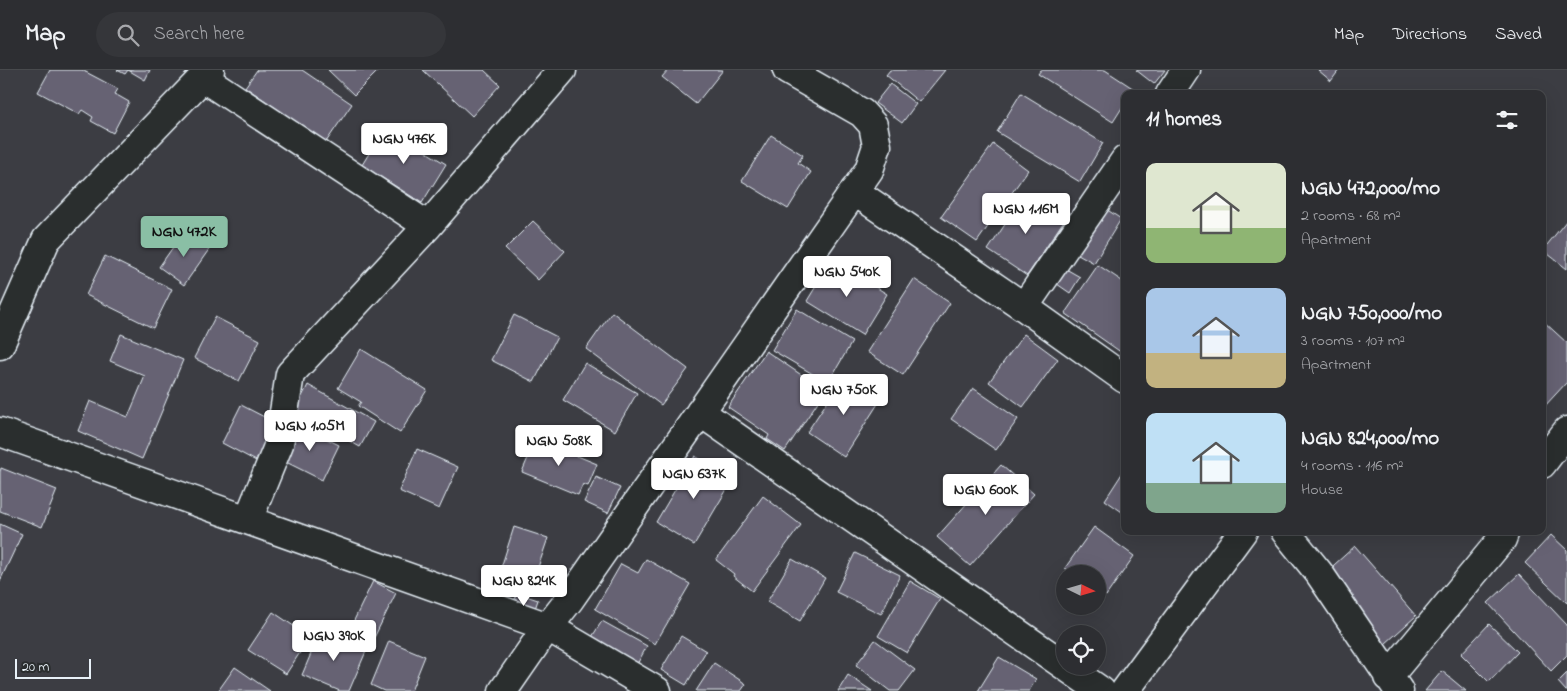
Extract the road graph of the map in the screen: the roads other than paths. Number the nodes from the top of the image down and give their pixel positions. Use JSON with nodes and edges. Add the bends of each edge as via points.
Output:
{"nodes":[{"id":1,"x":562,"y":70,"type":"edge"},
{"id":2,"x":787,"y":70,"type":"edge"},
{"id":3,"x":1186,"y":70,"type":"edge"},
{"id":4,"x":206,"y":74,"type":"edge"},
{"id":5,"x":1173,"y":90,"type":"edge"},
{"id":6,"x":1121,"y":166,"type":"edge"},
{"id":7,"x":854,"y":191,"type":"junction"},
{"id":8,"x":428,"y":226,"type":"junction"},
{"id":9,"x":1024,"y":307,"type":"junction"},
{"id":10,"x":0,"y":346,"type":"edge"},
{"id":11,"x":1121,"y":376,"type":"edge"},
{"id":12,"x":700,"y":412,"type":"junction"},
{"id":13,"x":1567,"y":431,"type":"edge"},
{"id":14,"x":0,"y":432,"type":"edge"},
{"id":15,"x":1546,"y":459,"type":"edge"},
{"id":16,"x":248,"y":520,"type":"junction"},
{"id":17,"x":1240,"y":535,"type":"edge"},
{"id":18,"x":1287,"y":535,"type":"edge"},
{"id":19,"x":1504,"y":535,"type":"edge"},
{"id":20,"x":548,"y":628,"type":"junction"},
{"id":21,"x":1056,"y":660,"type":"edge"},
{"id":22,"x":1078,"y":675,"type":"edge"},
{"id":23,"x":1394,"y":684,"type":"edge"},
{"id":24,"x":503,"y":691,"type":"edge"},
{"id":25,"x":656,"y":691,"type":"edge"},
{"id":26,"x":1101,"y":691,"type":"edge"},
{"id":27,"x":1125,"y":691,"type":"edge"}],
"edges":[{"from":1,"to":8,"type":"street"},
{"from":2,"to":7,"type":"street","via":[[862,113],[872,126],[877,146],[870,170]]},
{"from":3,"to":5,"type":"street"},
{"from":4,"to":8,"type":"street"},
{"from":4,"to":10,"type":"street","via":[[46,240]]},
{"from":6,"to":9,"type":"street"},
{"from":7,"to":9,"type":"street"},
{"from":7,"to":12,"type":"street"},
{"from":8,"to":16,"type":"street","via":[[290,374],[279,444]]},
{"from":9,"to":11,"type":"street"},
{"from":12,"to":20,"type":"street"},
{"from":12,"to":21,"type":"street"},
{"from":13,"to":15,"type":"street"},
{"from":14,"to":16,"type":"street"},
{"from":16,"to":20,"type":"street"},
{"from":17,"to":27,"type":"street"},
{"from":18,"to":23,"type":"street","via":[[1319,573]]},
{"from":19,"to":23,"type":"street"},
{"from":20,"to":24,"type":"street"},
{"from":20,"to":25,"type":"street"},
{"from":22,"to":26,"type":"street"}]}
